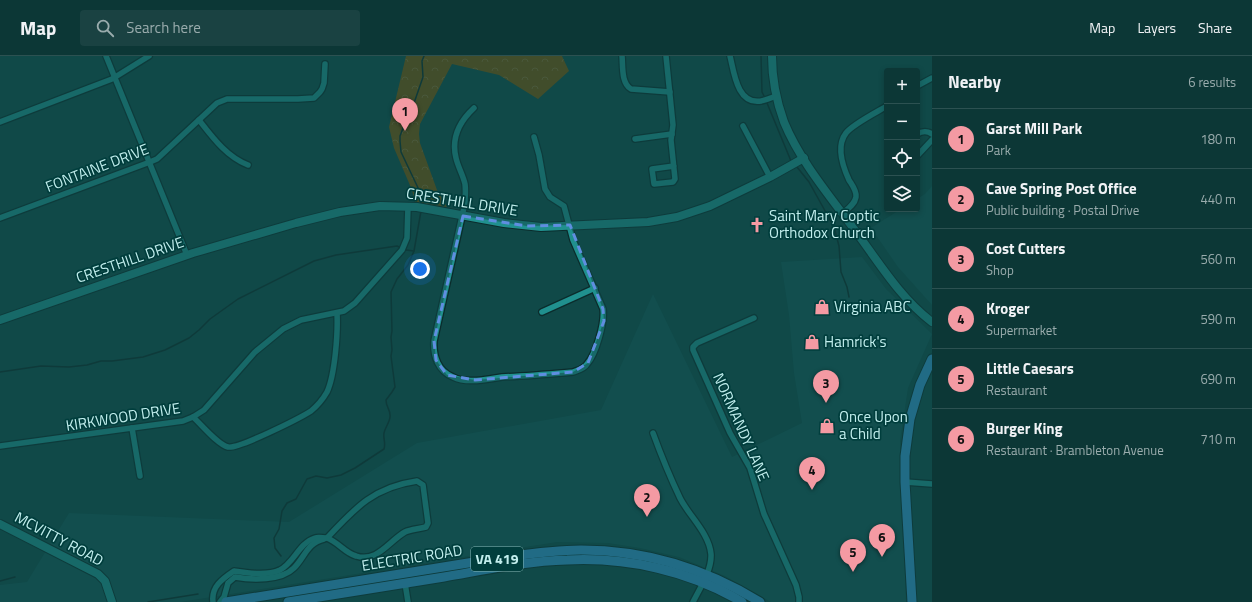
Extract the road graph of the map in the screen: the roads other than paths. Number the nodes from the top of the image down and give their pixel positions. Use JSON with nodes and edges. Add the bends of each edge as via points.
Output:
{"nodes":[{"id":1,"x":106,"y":56,"type":"edge"},
{"id":2,"x":149,"y":56,"type":"edge"},
{"id":3,"x":622,"y":56,"type":"edge"},
{"id":4,"x":666,"y":56,"type":"edge"},
{"id":5,"x":730,"y":56,"type":"edge"},
{"id":6,"x":772,"y":56,"type":"edge"},
{"id":7,"x":325,"y":64,"type":"dead end"},
{"id":8,"x":115,"y":77,"type":"junction"},
{"id":9,"x":932,"y":78,"type":"edge"},
{"id":10,"x":920,"y":84,"type":"edge"},
{"id":11,"x":670,"y":92,"type":"junction"},
{"id":12,"x":776,"y":96,"type":"junction"},
{"id":13,"x":474,"y":108,"type":"dead end"},
{"id":14,"x":884,"y":108,"type":"edge"},
{"id":15,"x":199,"y":120,"type":"junction"},
{"id":16,"x":0,"y":122,"type":"edge"},
{"id":17,"x":743,"y":126,"type":"dead end"},
{"id":18,"x":920,"y":132,"type":"edge"},
{"id":19,"x":672,"y":134,"type":"junction"},
{"id":20,"x":932,"y":134,"type":"edge"},
{"id":21,"x":534,"y":137,"type":"dead end"},
{"id":22,"x":635,"y":140,"type":"dead end"},
{"id":23,"x":932,"y":140,"type":"edge"},
{"id":24,"x":920,"y":153,"type":"edge"},
{"id":25,"x":804,"y":158,"type":"junction"},
{"id":26,"x":150,"y":162,"type":"junction"},
{"id":27,"x":248,"y":165,"type":"dead end"},
{"id":28,"x":674,"y":166,"type":"junction"},
{"id":29,"x":770,"y":177,"type":"junction"},
{"id":30,"x":408,"y":206,"type":"junction"},
{"id":31,"x":843,"y":213,"type":"junction"},
{"id":32,"x":463,"y":216,"type":"junction"},
{"id":33,"x":0,"y":218,"type":"edge"},
{"id":34,"x":570,"y":225,"type":"junction"},
{"id":35,"x":187,"y":255,"type":"junction"},
{"id":36,"x":595,"y":288,"type":"junction"},
{"id":37,"x":542,"y":312,"type":"dead end"},
{"id":38,"x":337,"y":313,"type":"junction"},
{"id":39,"x":754,"y":318,"type":"dead end"},
{"id":40,"x":0,"y":320,"type":"edge"},
{"id":41,"x":932,"y":322,"type":"edge"},
{"id":42,"x":932,"y":359,"type":"edge"},
{"id":43,"x":193,"y":417,"type":"junction"},
{"id":44,"x":132,"y":428,"type":"junction"},
{"id":45,"x":653,"y":433,"type":"dead end"},
{"id":46,"x":0,"y":446,"type":"edge"},
{"id":47,"x":140,"y":476,"type":"dead end"},
{"id":48,"x":905,"y":482,"type":"junction"},
{"id":49,"x":932,"y":484,"type":"edge"},
{"id":50,"x":0,"y":524,"type":"edge"},
{"id":51,"x":327,"y":538,"type":"junction"},
{"id":52,"x":704,"y":578,"type":"junction"},
{"id":53,"x":405,"y":583,"type":"junction"},
{"id":54,"x":112,"y":602,"type":"edge"},
{"id":55,"x":213,"y":602,"type":"edge"},
{"id":56,"x":220,"y":602,"type":"edge"},
{"id":57,"x":226,"y":602,"type":"edge"},
{"id":58,"x":288,"y":602,"type":"edge"},
{"id":59,"x":408,"y":602,"type":"edge"},
{"id":60,"x":693,"y":602,"type":"edge"},
{"id":61,"x":742,"y":602,"type":"edge"},
{"id":62,"x":760,"y":602,"type":"edge"},
{"id":63,"x":798,"y":602,"type":"edge"},
{"id":64,"x":912,"y":602,"type":"edge"}],
"edges":[{"from":1,"to":8,"type":"street"},
{"from":2,"to":8,"type":"street"},
{"from":3,"to":11,"type":"street","via":[[624,81],[628,87]]},
{"from":4,"to":11,"type":"street"},
{"from":5,"to":12,"type":"street","via":[[740,90],[746,98],[761,101]]},
{"from":6,"to":12,"type":"street"},
{"from":7,"to":15,"type":"street","name":"FONTAINE DRIVE","via":[[322,89],[314,98],[226,99],[217,103]]},
{"from":8,"to":16,"type":"street"},
{"from":8,"to":26,"type":"street"},
{"from":9,"to":10,"type":"street"},
{"from":11,"to":19,"type":"street"},
{"from":12,"to":25,"type":"street","via":[[785,123]]},
{"from":13,"to":32,"type":"street","via":[[459,126],[455,141],[456,157],[465,184]]},
{"from":14,"to":31,"type":"street","via":[[849,130],[843,139],[841,153],[856,197],[852,206]]},
{"from":15,"to":26,"type":"street","name":"FONTAINE DRIVE","via":[[157,159]]},
{"from":15,"to":27,"type":"street","via":[[229,155]]},
{"from":17,"to":29,"type":"street"},
{"from":18,"to":20,"type":"street"},
{"from":19,"to":22,"type":"street"},
{"from":19,"to":28,"type":"street"},
{"from":21,"to":34,"type":"street","via":[[545,189],[550,197],[564,206]]},
{"from":23,"to":24,"type":"street"},
{"from":25,"to":29,"type":"street","name":"CRESTHILL DRIVE"},
{"from":25,"to":31,"type":"street"},
{"from":26,"to":33,"type":"street","name":"FONTAINE DRIVE"},
{"from":26,"to":35,"type":"street"},
{"from":28,"to":28,"type":"street","via":[[674,181],[654,184],[652,169]]},
{"from":29,"to":34,"type":"street","name":"CRESTHILL DRIVE","via":[[710,206],[678,217],[648,222]]},
{"from":30,"to":32,"type":"street","name":"CRESTHILL DRIVE"},
{"from":30,"to":35,"type":"street","name":"CRESTHILL DRIVE","via":[[380,206],[322,216]]},
{"from":30,"to":38,"type":"street","name":"KIRKWOOD DRIVE","via":[[407,238],[402,250],[355,303]]},
{"from":31,"to":41,"type":"street","via":[[904,296]]},
{"from":32,"to":34,"type":"street","name":"CRESTHILL DRIVE","via":[[527,226]]},
{"from":32,"to":36,"type":"street","via":[[434,342],[434,354],[440,367],[453,378],[475,380],[573,372],[584,367],[588,364],[604,321],[603,309]]},
{"from":34,"to":36,"type":"street","via":[[573,240]]},
{"from":35,"to":40,"type":"street","name":"CRESTHILL DRIVE"},
{"from":36,"to":37,"type":"street"},
{"from":38,"to":43,"type":"street","name":"KIRKWOOD DRIVE","via":[[301,320],[283,329],[255,352],[208,406]]},
{"from":38,"to":43,"type":"street","via":[[338,326],[329,386],[323,399],[312,410],[259,437],[232,447],[222,444]]},
{"from":39,"to":63,"type":"street","name":"NORMANDY LANE","via":[[697,343],[693,350],[730,433],[750,468],[764,514],[796,586]]},
{"from":42,"to":48,"type":"main road","via":[[920,385],[910,418],[905,456]]},
{"from":43,"to":44,"type":"street","name":"KIRKWOOD DRIVE"},
{"from":44,"to":46,"type":"street","name":"KIRKWOOD DRIVE"},
{"from":44,"to":47,"type":"street"},
{"from":45,"to":52,"type":"street","via":[[681,499],[708,542],[711,553]]},
{"from":48,"to":49,"type":"street"},
{"from":48,"to":64,"type":"main road"},
{"from":50,"to":54,"type":"street","name":"MCVITTY ROAD","via":[[98,574],[105,581]]},
{"from":51,"to":51,"type":"street","via":[[353,511],[376,493],[388,487],[411,482],[420,481],[423,485],[427,525],[404,533],[381,552],[370,556],[357,556]]},
{"from":51,"to":55,"type":"street","via":[[310,540],[287,566],[279,571],[234,571],[213,590]]},
{"from":51,"to":56,"type":"street","via":[[310,547],[294,569],[284,575],[253,580],[235,577],[228,583]]},
{"from":52,"to":53,"type":"main road","name":"ELECTRIC ROAD","number":"VA 419","via":[[680,575],[638,564],[584,559],[545,561]]},
{"from":52,"to":57,"type":"main road","name":"ELECTRIC ROAD","number":"VA 419","via":[[675,564],[638,555],[597,550],[562,550]]},
{"from":52,"to":60,"type":"street"},
{"from":52,"to":61,"type":"main road","name":"ELECTRIC ROAD","number":"VA 419"},
{"from":52,"to":62,"type":"main road","name":"ELECTRIC ROAD","number":"VA 419","via":[[725,582]]},
{"from":53,"to":58,"type":"main road","name":"ELECTRIC ROAD","number":"VA 419"},
{"from":53,"to":59,"type":"street"}]}
